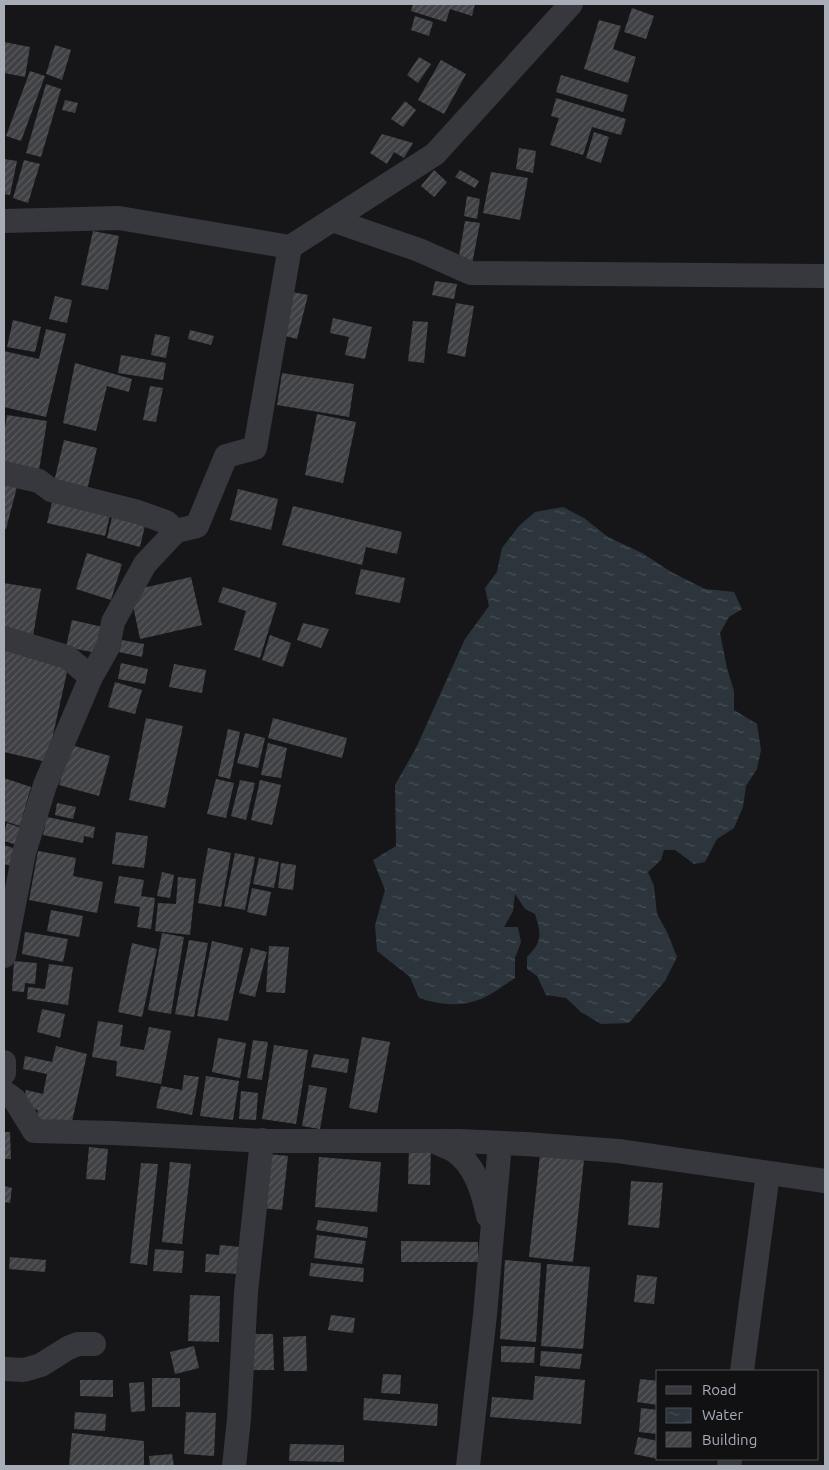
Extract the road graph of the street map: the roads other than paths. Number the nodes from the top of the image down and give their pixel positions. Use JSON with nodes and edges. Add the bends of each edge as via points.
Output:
{"nodes":[{"id":1,"x":571,"y":4,"type":"edge"},
{"id":2,"x":332,"y":220,"type":"junction"},
{"id":3,"x":4,"y":221,"type":"edge"},
{"id":4,"x":290,"y":247,"type":"junction"},
{"id":5,"x":825,"y":276,"type":"edge"},
{"id":6,"x":4,"y":473,"type":"edge"},
{"id":7,"x":176,"y":531,"type":"junction"},
{"id":8,"x":4,"y":638,"type":"edge"},
{"id":9,"x":90,"y":677,"type":"junction"},
{"id":10,"x":4,"y":956,"type":"edge"},
{"id":11,"x":4,"y":1062,"type":"edge"},
{"id":12,"x":4,"y":1073,"type":"edge"},
{"id":13,"x":4,"y":1092,"type":"edge"},
{"id":14,"x":262,"y":1140,"type":"junction"},
{"id":15,"x":434,"y":1141,"type":"junction"},
{"id":16,"x":500,"y":1143,"type":"junction"},
{"id":17,"x":768,"y":1173,"type":"junction"},
{"id":18,"x":825,"y":1181,"type":"edge"},
{"id":19,"x":492,"y":1239,"type":"junction"},
{"id":20,"x":94,"y":1344,"type":"dead end"},
{"id":21,"x":4,"y":1369,"type":"edge"},
{"id":22,"x":742,"y":1370,"type":"edge"},
{"id":23,"x":234,"y":1466,"type":"edge"},
{"id":24,"x":468,"y":1466,"type":"edge"}],
"edges":[{"from":1,"to":2,"type":"street","via":[[435,154]]},
{"from":2,"to":4,"type":"street"},
{"from":2,"to":5,"type":"street","via":[[419,250],[471,273]]},
{"from":3,"to":4,"type":"street","via":[[120,218]]},
{"from":4,"to":7,"type":"street","via":[[255,448],[226,456],[198,526]]},
{"from":6,"to":7,"type":"street","via":[[39,481],[51,490],[138,512],[166,522]]},
{"from":7,"to":9,"type":"street","via":[[145,564],[113,622],[108,647]]},
{"from":8,"to":9,"type":"street","via":[[67,657]]},
{"from":9,"to":10,"type":"street","via":[[45,785],[24,853]]},
{"from":11,"to":12,"type":"street"},
{"from":13,"to":14,"type":"street","via":[[15,1100],[34,1131]]},
{"from":14,"to":15,"type":"street"},
{"from":14,"to":23,"type":"street","via":[[246,1292]]},
{"from":15,"to":16,"type":"street"},
{"from":15,"to":19,"type":"street","via":[[454,1151],[474,1174],[488,1214]]},
{"from":16,"to":17,"type":"street","via":[[618,1151]]},
{"from":16,"to":19,"type":"street"},
{"from":17,"to":18,"type":"street"},
{"from":17,"to":22,"type":"street"},
{"from":19,"to":24,"type":"street"},
{"from":20,"to":21,"type":"street","via":[[78,1344],[41,1365],[24,1370]]}]}
